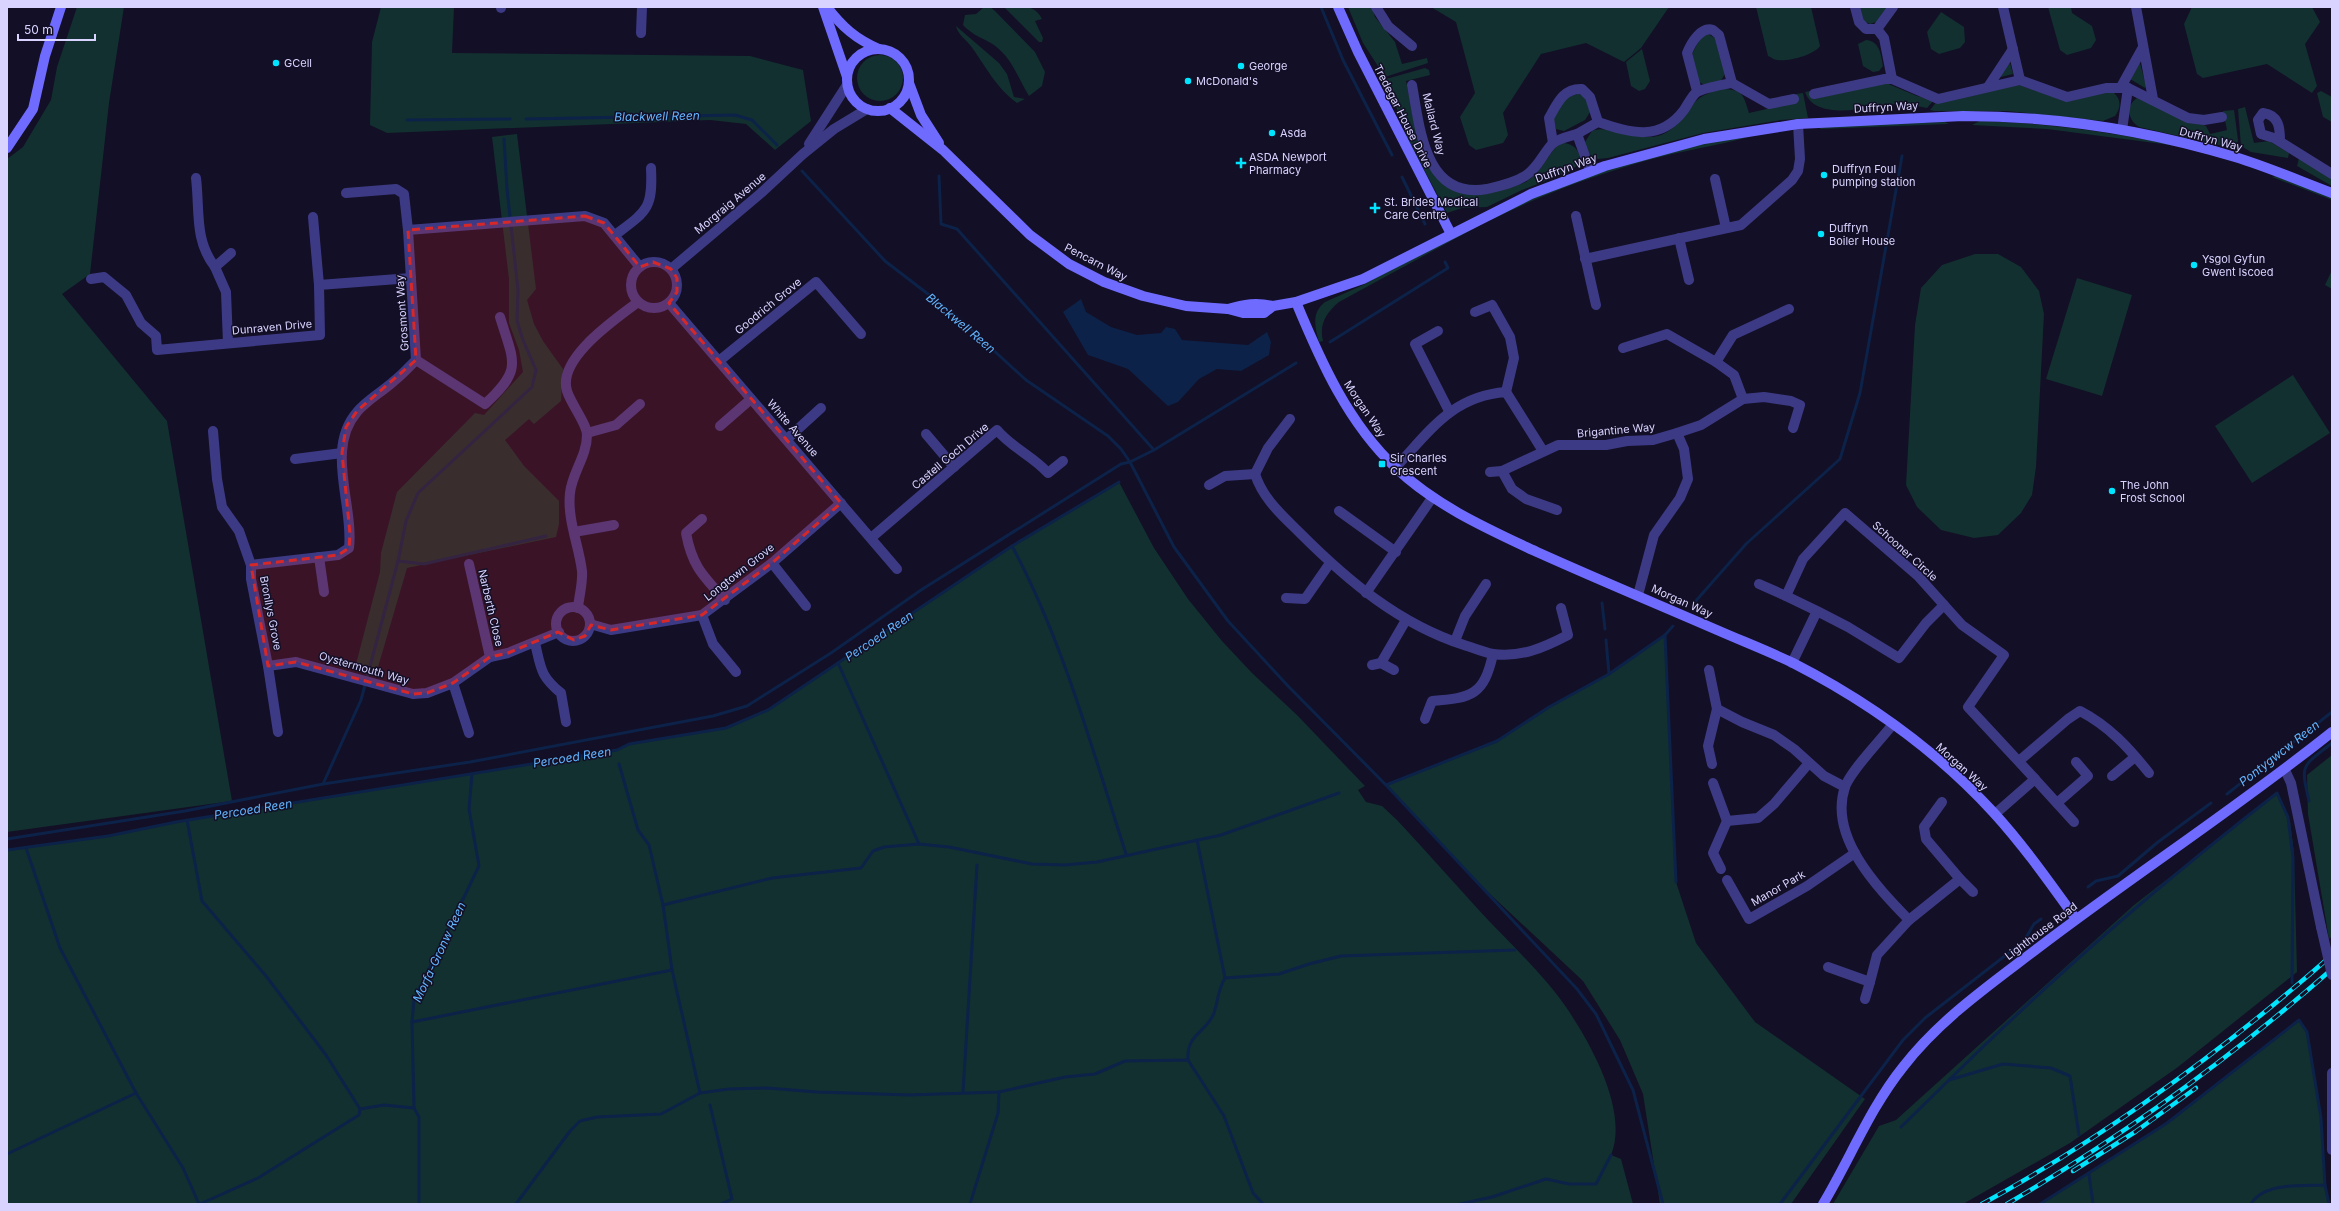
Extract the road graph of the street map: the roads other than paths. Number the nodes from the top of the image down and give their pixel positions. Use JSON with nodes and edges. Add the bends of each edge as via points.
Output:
{"nodes":[{"id":1,"x":61,"y":7,"type":"edge"},
{"id":2,"x":642,"y":7,"type":"edge"},
{"id":3,"x":823,"y":7,"type":"edge"},
{"id":4,"x":828,"y":7,"type":"edge"},
{"id":5,"x":1338,"y":7,"type":"edge"},
{"id":6,"x":1376,"y":7,"type":"edge"},
{"id":7,"x":1855,"y":7,"type":"edge"},
{"id":8,"x":1893,"y":7,"type":"edge"},
{"id":9,"x":2003,"y":7,"type":"edge"},
{"id":10,"x":2136,"y":7,"type":"edge"},
{"id":11,"x":1877,"y":29,"type":"junction"},
{"id":12,"x":641,"y":33,"type":"dead end"},
{"id":13,"x":1412,"y":46,"type":"dead end"},
{"id":14,"x":881,"y":49,"type":"junction"},
{"id":15,"x":2013,"y":49,"type":"junction"},
{"id":16,"x":2142,"y":49,"type":"junction"},
{"id":17,"x":1892,"y":79,"type":"junction"},
{"id":18,"x":2020,"y":80,"type":"junction"},
{"id":19,"x":847,"y":81,"type":"junction"},
{"id":20,"x":908,"y":83,"type":"junction"},
{"id":21,"x":1732,"y":83,"type":"junction"},
{"id":22,"x":1412,"y":85,"type":"dead end"},
{"id":23,"x":1988,"y":87,"type":"junction"},
{"id":24,"x":2124,"y":88,"type":"junction"},
{"id":25,"x":1698,"y":91,"type":"junction"},
{"id":26,"x":1814,"y":94,"type":"dead end"},
{"id":27,"x":1794,"y":99,"type":"dead end"},
{"id":28,"x":2153,"y":99,"type":"junction"},
{"id":29,"x":890,"y":108,"type":"junction"},
{"id":30,"x":866,"y":109,"type":"junction"},
{"id":31,"x":2222,"y":117,"type":"dead end"},
{"id":32,"x":1598,"y":122,"type":"junction"},
{"id":33,"x":1798,"y":124,"type":"junction"},
{"id":34,"x":2122,"y":130,"type":"junction"},
{"id":35,"x":1577,"y":134,"type":"junction"},
{"id":36,"x":2280,"y":141,"type":"dead end"},
{"id":37,"x":1553,"y":143,"type":"junction"},
{"id":38,"x":7,"y":148,"type":"edge"},
{"id":39,"x":943,"y":150,"type":"junction"},
{"id":40,"x":803,"y":154,"type":"junction"},
{"id":41,"x":650,"y":168,"type":"dead end"},
{"id":42,"x":1590,"y":170,"type":"junction"},
{"id":43,"x":2332,"y":174,"type":"edge"},
{"id":44,"x":196,"y":178,"type":"dead end"},
{"id":45,"x":1715,"y":180,"type":"dead end"},
{"id":46,"x":346,"y":193,"type":"dead end"},
{"id":47,"x":2332,"y":193,"type":"edge"},
{"id":48,"x":1576,"y":216,"type":"dead end"},
{"id":49,"x":314,"y":217,"type":"dead end"},
{"id":50,"x":1726,"y":228,"type":"junction"},
{"id":51,"x":408,"y":230,"type":"junction"},
{"id":52,"x":1451,"y":234,"type":"junction"},
{"id":53,"x":615,"y":235,"type":"junction"},
{"id":54,"x":1679,"y":238,"type":"junction"},
{"id":55,"x":231,"y":253,"type":"dead end"},
{"id":56,"x":1586,"y":259,"type":"junction"},
{"id":57,"x":215,"y":267,"type":"junction"},
{"id":58,"x":640,"y":267,"type":"junction"},
{"id":59,"x":671,"y":269,"type":"junction"},
{"id":60,"x":411,"y":278,"type":"junction"},
{"id":61,"x":91,"y":279,"type":"dead end"},
{"id":62,"x":1689,"y":280,"type":"dead end"},
{"id":63,"x":319,"y":285,"type":"junction"},
{"id":64,"x":638,"y":302,"type":"junction"},
{"id":65,"x":1296,"y":302,"type":"junction"},
{"id":66,"x":669,"y":303,"type":"junction"},
{"id":67,"x":1596,"y":305,"type":"dead end"},
{"id":68,"x":1789,"y":309,"type":"dead end"},
{"id":69,"x":1476,"y":312,"type":"dead end"},
{"id":70,"x":500,"y":318,"type":"dead end"},
{"id":71,"x":1438,"y":331,"type":"dead end"},
{"id":72,"x":861,"y":334,"type":"dead end"},
{"id":73,"x":228,"y":343,"type":"junction"},
{"id":74,"x":1623,"y":348,"type":"dead end"},
{"id":75,"x":416,"y":360,"type":"junction"},
{"id":76,"x":719,"y":361,"type":"junction"},
{"id":77,"x":1716,"y":362,"type":"junction"},
{"id":78,"x":1506,"y":392,"type":"junction"},
{"id":79,"x":751,"y":399,"type":"junction"},
{"id":80,"x":1743,"y":399,"type":"junction"},
{"id":81,"x":640,"y":404,"type":"dead end"},
{"id":82,"x":822,"y":408,"type":"dead end"},
{"id":83,"x":1449,"y":410,"type":"junction"},
{"id":84,"x":1290,"y":419,"type":"dead end"},
{"id":85,"x":720,"y":426,"type":"dead end"},
{"id":86,"x":1793,"y":428,"type":"dead end"},
{"id":87,"x":213,"y":431,"type":"dead end"},
{"id":88,"x":587,"y":433,"type":"junction"},
{"id":89,"x":1677,"y":433,"type":"junction"},
{"id":90,"x":926,"y":434,"type":"dead end"},
{"id":91,"x":787,"y":439,"type":"junction"},
{"id":92,"x":1543,"y":450,"type":"junction"},
{"id":93,"x":342,"y":453,"type":"junction"},
{"id":94,"x":294,"y":459,"type":"dead end"},
{"id":95,"x":1063,"y":461,"type":"dead end"},
{"id":96,"x":954,"y":467,"type":"junction"},
{"id":97,"x":1395,"y":468,"type":"junction"},
{"id":98,"x":1502,"y":471,"type":"junction"},
{"id":99,"x":1490,"y":472,"type":"dead end"},
{"id":100,"x":1255,"y":474,"type":"junction"},
{"id":101,"x":1209,"y":485,"type":"dead end"},
{"id":102,"x":1432,"y":498,"type":"junction"},
{"id":103,"x":841,"y":503,"type":"junction"},
{"id":104,"x":1557,"y":510,"type":"dead end"},
{"id":105,"x":1339,"y":511,"type":"dead end"},
{"id":106,"x":702,"y":519,"type":"dead end"},
{"id":107,"x":614,"y":525,"type":"dead end"},
{"id":108,"x":574,"y":532,"type":"junction"},
{"id":109,"x":871,"y":538,"type":"junction"},
{"id":110,"x":1396,"y":552,"type":"junction"},
{"id":111,"x":319,"y":557,"type":"junction"},
{"id":112,"x":772,"y":563,"type":"junction"},
{"id":113,"x":1330,"y":563,"type":"junction"},
{"id":114,"x":251,"y":564,"type":"junction"},
{"id":115,"x":469,"y":564,"type":"dead end"},
{"id":116,"x":897,"y":569,"type":"dead end"},
{"id":117,"x":1486,"y":584,"type":"dead end"},
{"id":118,"x":1759,"y":584,"type":"dead end"},
{"id":119,"x":324,"y":592,"type":"dead end"},
{"id":120,"x":1366,"y":593,"type":"junction"},
{"id":121,"x":1638,"y":595,"type":"junction"},
{"id":122,"x":1786,"y":596,"type":"junction"},
{"id":123,"x":1286,"y":598,"type":"dead end"},
{"id":124,"x":725,"y":600,"type":"junction"},
{"id":125,"x":1944,"y":605,"type":"junction"},
{"id":126,"x":806,"y":606,"type":"dead end"},
{"id":127,"x":578,"y":608,"type":"junction"},
{"id":128,"x":1561,"y":608,"type":"dead end"},
{"id":129,"x":1816,"y":611,"type":"junction"},
{"id":130,"x":702,"y":615,"type":"junction"},
{"id":131,"x":1406,"y":620,"type":"junction"},
{"id":132,"x":590,"y":624,"type":"junction"},
{"id":133,"x":558,"y":632,"type":"junction"},
{"id":134,"x":1455,"y":642,"type":"junction"},
{"id":135,"x":535,"y":643,"type":"junction"},
{"id":136,"x":1493,"y":654,"type":"junction"},
{"id":137,"x":490,"y":657,"type":"junction"},
{"id":138,"x":1792,"y":663,"type":"junction"},
{"id":139,"x":268,"y":666,"type":"junction"},
{"id":140,"x":1394,"y":670,"type":"dead end"},
{"id":141,"x":1709,"y":670,"type":"dead end"},
{"id":142,"x":736,"y":672,"type":"dead end"},
{"id":143,"x":453,"y":683,"type":"junction"},
{"id":144,"x":1717,"y":709,"type":"junction"},
{"id":145,"x":1425,"y":719,"type":"dead end"},
{"id":146,"x":566,"y":722,"type":"dead end"},
{"id":147,"x":1893,"y":724,"type":"junction"},
{"id":148,"x":278,"y":732,"type":"dead end"},
{"id":149,"x":2332,"y":732,"type":"edge"},
{"id":150,"x":469,"y":733,"type":"dead end"},
{"id":151,"x":2135,"y":756,"type":"junction"},
{"id":152,"x":2019,"y":761,"type":"junction"},
{"id":153,"x":2076,"y":762,"type":"dead end"},
{"id":154,"x":1810,"y":763,"type":"junction"},
{"id":155,"x":1712,"y":764,"type":"dead end"},
{"id":156,"x":2285,"y":770,"type":"junction"},
{"id":157,"x":2149,"y":773,"type":"dead end"},
{"id":158,"x":2112,"y":776,"type":"dead end"},
{"id":159,"x":2034,"y":778,"type":"junction"},
{"id":160,"x":1713,"y":783,"type":"dead end"},
{"id":161,"x":1845,"y":787,"type":"junction"},
{"id":162,"x":1942,"y":802,"type":"dead end"},
{"id":163,"x":2057,"y":803,"type":"junction"},
{"id":164,"x":1995,"y":814,"type":"junction"},
{"id":165,"x":1727,"y":821,"type":"junction"},
{"id":166,"x":2074,"y":822,"type":"dead end"},
{"id":167,"x":1855,"y":853,"type":"junction"},
{"id":168,"x":1721,"y":869,"type":"dead end"},
{"id":169,"x":1960,"y":879,"type":"junction"},
{"id":170,"x":1727,"y":880,"type":"dead end"},
{"id":171,"x":1973,"y":892,"type":"dead end"},
{"id":172,"x":1909,"y":920,"type":"junction"},
{"id":173,"x":2076,"y":920,"type":"junction"},
{"id":174,"x":1828,"y":967,"type":"dead end"},
{"id":175,"x":2332,"y":975,"type":"edge"},
{"id":176,"x":1870,"y":982,"type":"junction"},
{"id":177,"x":1865,"y":998,"type":"dead end"},
{"id":178,"x":2332,"y":1073,"type":"edge"},
{"id":179,"x":2332,"y":1150,"type":"edge"},
{"id":180,"x":1822,"y":1204,"type":"edge"}],
"edges":[{"from":1,"to":38,"type":"street","via":[[33,109]]},
{"from":2,"to":12,"type":"street"},
{"from":3,"to":19,"type":"street"},
{"from":4,"to":14,"type":"street","via":[[845,29],[861,41]]},
{"from":5,"to":52,"type":"street","name":"Tredegar House Drive","via":[[1358,52]]},
{"from":6,"to":13,"type":"street","via":[[1388,26]]},
{"from":7,"to":11,"type":"street","via":[[1859,22],[1866,29]]},
{"from":8,"to":11,"type":"street"},
{"from":9,"to":15,"type":"street"},
{"from":10,"to":16,"type":"street"},
{"from":11,"to":17,"type":"street","via":[[1884,38]]},
{"from":14,"to":19,"type":"street","via":[[858,56],[849,67]]},
{"from":14,"to":20,"type":"street","via":[[902,61]]},
{"from":15,"to":18,"type":"street"},
{"from":15,"to":23,"type":"street"},
{"from":16,"to":24,"type":"street"},
{"from":16,"to":28,"type":"street"},
{"from":17,"to":23,"type":"street","via":[[1938,99]]},
{"from":17,"to":26,"type":"street"},
{"from":18,"to":23,"type":"street"},
{"from":18,"to":24,"type":"street","via":[[2068,97],[2106,88]]},
{"from":19,"to":30,"type":"street","via":[[857,104]]},
{"from":19,"to":40,"type":"street","name":"Morgraig Avenue"},
{"from":20,"to":29,"type":"street","via":[[903,98]]},
{"from":20,"to":39,"type":"street","name":"Pencarn Way","via":[[921,115]]},
{"from":21,"to":25,"type":"street"},
{"from":21,"to":25,"type":"street","via":[[1719,35],[1713,30],[1706,30],[1699,35],[1687,53]]},
{"from":21,"to":27,"type":"street","via":[[1769,104]]},
{"from":22,"to":37,"type":"street","name":"Mallard Way","via":[[1430,162],[1440,176],[1455,186],[1485,189],[1523,177],[1539,163]]},
{"from":24,"to":28,"type":"street"},
{"from":24,"to":34,"type":"street"},
{"from":25,"to":32,"type":"street","via":[[1677,118],[1656,131],[1634,132]]},
{"from":28,"to":31,"type":"street","via":[[2188,118],[2204,120]]},
{"from":29,"to":30,"type":"street","via":[[874,111]]},
{"from":29,"to":39,"type":"street","name":"Pencarn Way"},
{"from":30,"to":40,"type":"street","name":"Morgraig Avenue","via":[[834,129]]},
{"from":32,"to":35,"type":"street"},
{"from":32,"to":37,"type":"street","via":[[1588,94],[1582,89],[1568,92],[1561,96],[1548,118]]},
{"from":33,"to":34,"type":"street","name":"Duffryn Way","via":[[1936,116],[1990,116]]},
{"from":33,"to":42,"type":"street","name":"Duffryn Way","via":[[1704,139]]},
{"from":33,"to":50,"type":"street","via":[[1800,159],[1798,171],[1792,180],[1741,225]]},
{"from":34,"to":47,"type":"street","name":"Duffryn Way","via":[[2237,157]]},
{"from":35,"to":37,"type":"street"},
{"from":35,"to":42,"type":"street"},
{"from":36,"to":43,"type":"street"},
{"from":39,"to":65,"type":"street","name":"Pencarn Way","via":[[1025,231],[1069,264],[1104,282],[1144,296],[1186,306],[1228,309],[1261,303],[1273,306]]},
{"from":40,"to":59,"type":"street","name":"Morgraig Avenue"},
{"from":41,"to":53,"type":"street","via":[[652,193],[648,207]]},
{"from":42,"to":52,"type":"street","name":"Duffryn Way","via":[[1531,194]]},
{"from":44,"to":57,"type":"street","via":[[200,234],[205,254]]},
{"from":45,"to":50,"type":"street"},
{"from":46,"to":51,"type":"street","name":"Grosmont Way","via":[[396,189],[404,194]]},
{"from":48,"to":56,"type":"street"},
{"from":49,"to":63,"type":"street"},
{"from":50,"to":54,"type":"street"},
{"from":51,"to":53,"type":"street","via":[[585,216],[604,223]]},
{"from":51,"to":60,"type":"street","name":"Grosmont Way"},
{"from":52,"to":65,"type":"street","name":"Pencarn Way","via":[[1362,279]]},
{"from":53,"to":58,"type":"street"},
{"from":54,"to":56,"type":"street"},
{"from":54,"to":62,"type":"street"},
{"from":55,"to":57,"type":"street"},
{"from":56,"to":67,"type":"street"},
{"from":57,"to":73,"type":"street","via":[[226,292]]},
{"from":58,"to":59,"type":"street","via":[[653,262],[662,263]]},
{"from":58,"to":64,"type":"street","via":[[631,282],[631,290]]},
{"from":59,"to":66,"type":"street","via":[[677,278],[677,292]]},
{"from":60,"to":63,"type":"street"},
{"from":60,"to":75,"type":"street","name":"Grosmont Way"},
{"from":61,"to":73,"type":"street","name":"Dunraven Drive","via":[[104,276],[126,296],[142,323],[156,336],[157,350]]},
{"from":63,"to":73,"type":"street","name":"Dunraven Drive","via":[[320,335]]},
{"from":64,"to":66,"type":"street","via":[[650,308],[660,308]]},
{"from":64,"to":88,"type":"street","via":[[591,339],[573,362],[566,388]]},
{"from":65,"to":97,"type":"street","name":"Morgan Way","via":[[1316,351],[1338,392],[1368,437]]},
{"from":66,"to":76,"type":"street","name":"White Avenue"},
{"from":68,"to":77,"type":"street","via":[[1733,335]]},
{"from":69,"to":78,"type":"street","via":[[1492,305],[1510,337],[1514,358]]},
{"from":70,"to":75,"type":"street","via":[[514,360],[511,375],[503,388],[485,404]]},
{"from":71,"to":83,"type":"street","via":[[1415,344]]},
{"from":72,"to":76,"type":"street","name":"Goodrich Grove","via":[[816,282]]},
{"from":74,"to":77,"type":"street","via":[[1667,334]]},
{"from":75,"to":93,"type":"street","name":"Grosmont Way","via":[[395,381],[357,411],[346,426]]},
{"from":76,"to":79,"type":"street","name":"White Avenue"},
{"from":77,"to":80,"type":"street","via":[[1734,375]]},
{"from":78,"to":83,"type":"street","via":[[1485,393]]},
{"from":78,"to":92,"type":"street"},
{"from":79,"to":85,"type":"street"},
{"from":79,"to":91,"type":"street","name":"White Avenue"},
{"from":80,"to":86,"type":"street","name":"Brigantine Way","via":[[1764,398],[1790,401],[1800,405]]},
{"from":80,"to":89,"type":"street","name":"Brigantine Way","via":[[1701,425]]},
{"from":81,"to":88,"type":"street","via":[[616,425]]},
{"from":82,"to":91,"type":"street"},
{"from":83,"to":97,"type":"street"},
{"from":84,"to":100,"type":"street","via":[[1268,448]]},
{"from":87,"to":114,"type":"street","name":"Bronllys Grove","via":[[222,507],[239,531]]},
{"from":88,"to":108,"type":"street","via":[[586,448],[570,493]]},
{"from":89,"to":92,"type":"street","name":"Brigantine Way","via":[[1653,440],[1606,445],[1558,445]]},
{"from":89,"to":121,"type":"street","via":[[1684,449],[1688,479],[1680,498],[1654,535]]},
{"from":90,"to":96,"type":"street"},
{"from":91,"to":103,"type":"street","name":"White Avenue"},
{"from":92,"to":98,"type":"street","name":"Brigantine Way"},
{"from":93,"to":94,"type":"street"},
{"from":93,"to":111,"type":"street","name":"Grosmont Way","via":[[350,534],[349,548],[338,555]]},
{"from":95,"to":96,"type":"street","name":"Castell Coch Drive","via":[[1048,473],[1038,461],[1009,444],[997,430]]},
{"from":96,"to":109,"type":"street","name":"Castell Coch Drive"},
{"from":97,"to":102,"type":"street","name":"Morgan Way"},
{"from":98,"to":99,"type":"street","name":"Brigantine Way"},
{"from":98,"to":104,"type":"street","via":[[1512,489],[1526,499]]},
{"from":100,"to":101,"type":"street","via":[[1225,476]]},
{"from":100,"to":113,"type":"street","via":[[1270,503]]},
{"from":102,"to":110,"type":"street"},
{"from":102,"to":121,"type":"street","name":"Morgan Way","via":[[1506,537]]},
{"from":103,"to":109,"type":"street","name":"White Avenue"},
{"from":103,"to":112,"type":"street","name":"Longtown Grove"},
{"from":105,"to":110,"type":"street"},
{"from":106,"to":124,"type":"street","via":[[686,533],[689,549],[693,562],[702,575]]},
{"from":107,"to":108,"type":"street"},
{"from":108,"to":127,"type":"street","via":[[582,572]]},
{"from":109,"to":116,"type":"street","name":"White Avenue"},
{"from":110,"to":120,"type":"street"},
{"from":111,"to":114,"type":"street","name":"Grosmont Way"},
{"from":111,"to":119,"type":"street"},
{"from":112,"to":124,"type":"street","name":"Longtown Grove"},
{"from":112,"to":126,"type":"street"},
{"from":113,"to":120,"type":"street"},
{"from":113,"to":123,"type":"street","via":[[1305,599]]},
{"from":114,"to":139,"type":"street","name":"Bronllys Grove","via":[[251,579]]},
{"from":115,"to":137,"type":"street","name":"Narberth Close"},
{"from":117,"to":134,"type":"street","via":[[1465,616]]},
{"from":118,"to":122,"type":"street"},
{"from":120,"to":131,"type":"street"},
{"from":121,"to":138,"type":"street","name":"Morgan Way"},
{"from":122,"to":125,"type":"street","name":"Schooner Circle","via":[[1804,559],[1845,513],[1918,576]]},
{"from":122,"to":129,"type":"street"},
{"from":124,"to":130,"type":"street","name":"Longtown Grove"},
{"from":125,"to":129,"type":"street","via":[[1926,623],[1899,658]]},
{"from":125,"to":152,"type":"street","via":[[1962,625],[2004,655],[1968,707]]},
{"from":127,"to":132,"type":"street","via":[[586,613]]},
{"from":127,"to":133,"type":"street","via":[[571,607],[560,613],[556,623]]},
{"from":128,"to":136,"type":"street","via":[[1568,635],[1540,649],[1516,655]]},
{"from":129,"to":138,"type":"street"},
{"from":130,"to":132,"type":"street","name":"Longtown Grove","via":[[611,630]]},
{"from":130,"to":142,"type":"street","via":[[713,644]]},
{"from":131,"to":134,"type":"street"},
{"from":131,"to":140,"type":"street","via":[[1376,664]]},
{"from":132,"to":133,"type":"street","via":[[587,633],[579,639],[566,639]]},
{"from":133,"to":135,"type":"street","name":"Oystermouth Way"},
{"from":134,"to":136,"type":"street"},
{"from":135,"to":137,"type":"street","name":"Oystermouth Way"},
{"from":135,"to":146,"type":"street","via":[[547,682],[561,693]]},
{"from":136,"to":145,"type":"street","via":[[1489,672],[1480,688],[1462,699],[1432,701]]},
{"from":137,"to":143,"type":"street","name":"Oystermouth Way"},
{"from":138,"to":147,"type":"street","name":"Morgan Way"},
{"from":139,"to":143,"type":"street","name":"Oystermouth Way","via":[[296,662],[413,694],[427,693]]},
{"from":139,"to":148,"type":"street","name":"Bronllys Grove"},
{"from":141,"to":144,"type":"street"},
{"from":143,"to":150,"type":"street"},
{"from":144,"to":154,"type":"street","via":[[1774,735],[1794,748]]},
{"from":144,"to":155,"type":"street","via":[[1708,746]]},
{"from":147,"to":161,"type":"street"},
{"from":147,"to":164,"type":"street","name":"Morgan Way","via":[[1964,783]]},
{"from":149,"to":156,"type":"street","name":"Lighthouse Road"},
{"from":151,"to":152,"type":"street","via":[[2107,728],[2080,711]]},
{"from":151,"to":157,"type":"street"},
{"from":151,"to":158,"type":"street"},
{"from":152,"to":159,"type":"street"},
{"from":153,"to":163,"type":"street","via":[[2088,776]]},
{"from":154,"to":161,"type":"street","via":[[1824,776]]},
{"from":154,"to":165,"type":"street","via":[[1774,804],[1758,818]]},
{"from":156,"to":173,"type":"street","name":"Lighthouse Road"},
{"from":156,"to":175,"type":"street","bridge":true,"via":[[2291,783]]},
{"from":159,"to":163,"type":"street"},
{"from":159,"to":164,"type":"street"},
{"from":160,"to":165,"type":"street"},
{"from":161,"to":167,"type":"street","via":[[1842,812],[1844,827]]},
{"from":162,"to":169,"type":"street","via":[[1924,827],[1926,839]]},
{"from":163,"to":166,"type":"street"},
{"from":164,"to":173,"type":"street","name":"Morgan Way","via":[[2050,882]]},
{"from":165,"to":168,"type":"street","via":[[1713,853]]},
{"from":167,"to":170,"type":"street","name":"Manor Park","via":[[1807,886],[1749,919]]},
{"from":167,"to":172,"type":"street","via":[[1877,887]]},
{"from":169,"to":171,"type":"street"},
{"from":169,"to":172,"type":"street"},
{"from":172,"to":176,"type":"street","via":[[1876,956]]},
{"from":173,"to":180,"type":"street","name":"Lighthouse Road","via":[[1961,1008],[1926,1040],[1882,1096]]},
{"from":174,"to":176,"type":"street"},
{"from":176,"to":177,"type":"street"},
{"from":178,"to":179,"type":"street"}]}
